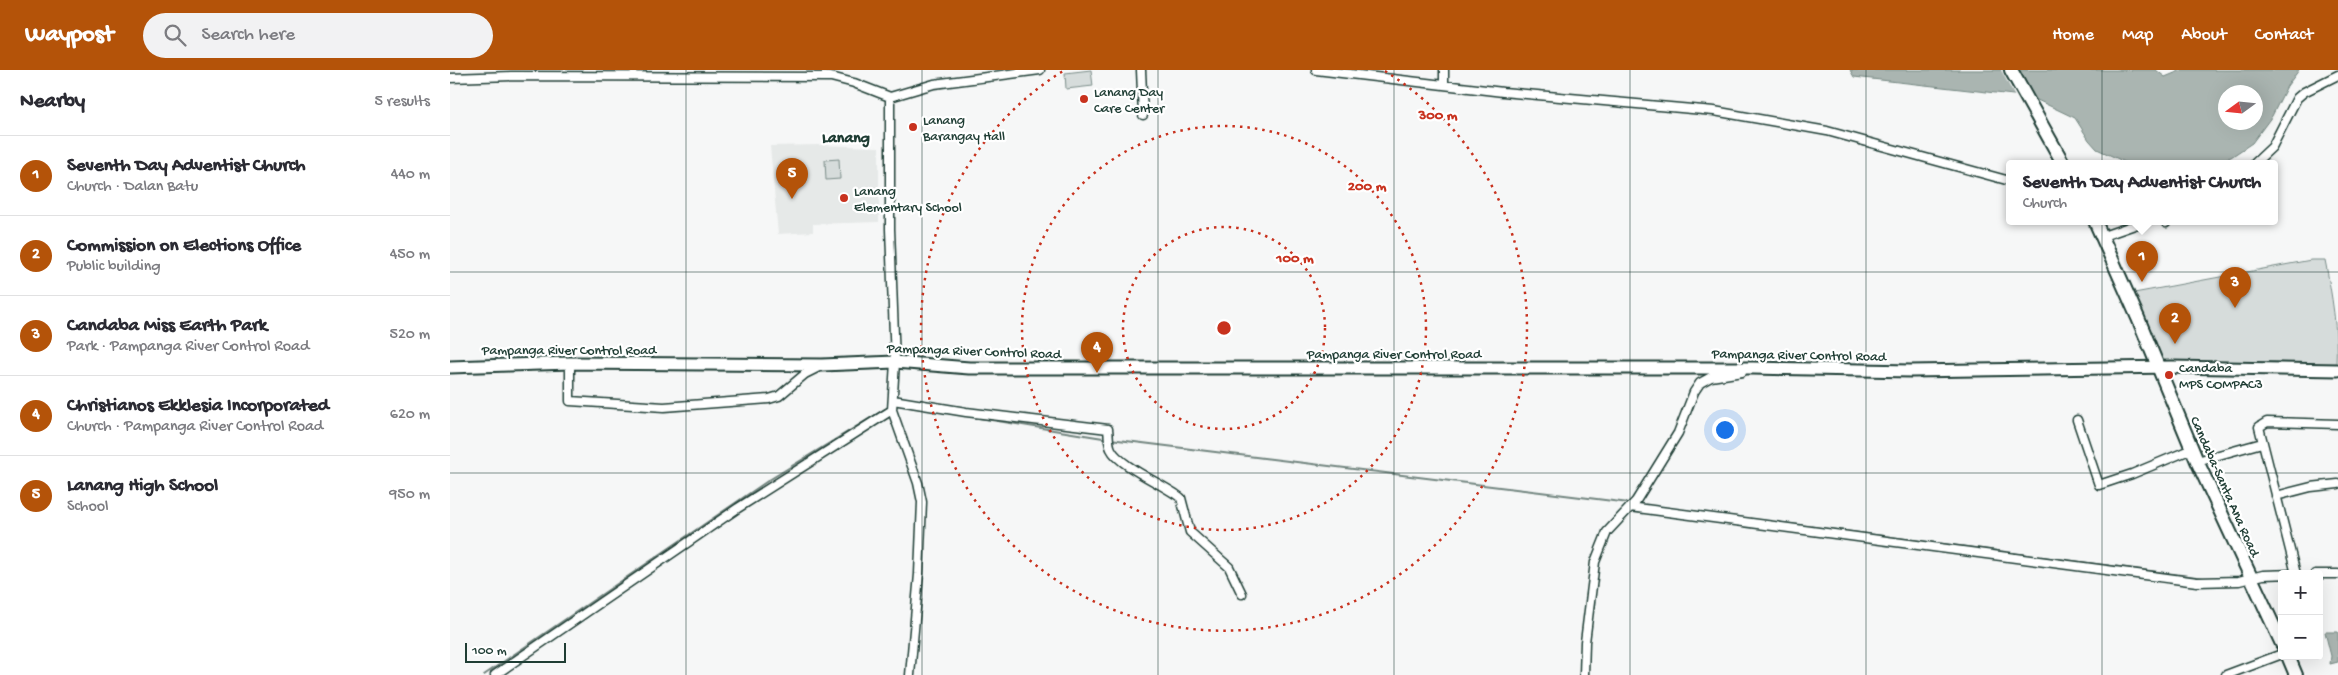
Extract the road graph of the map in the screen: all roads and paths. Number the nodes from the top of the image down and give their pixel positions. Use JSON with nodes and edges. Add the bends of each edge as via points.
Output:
{"nodes":[{"id":1,"x":1040,"y":70,"type":"edge"},
{"id":2,"x":1141,"y":70,"type":"edge"},
{"id":3,"x":1316,"y":70,"type":"edge"},
{"id":4,"x":1444,"y":70,"type":"edge"},
{"id":5,"x":2011,"y":70,"type":"edge"},
{"id":6,"x":2338,"y":75,"type":"edge"},
{"id":7,"x":450,"y":78,"type":"edge"},
{"id":8,"x":1444,"y":85,"type":"junction"},
{"id":9,"x":890,"y":97,"type":"junction"},
{"id":10,"x":1143,"y":115,"type":"dead end"},
{"id":11,"x":2061,"y":160,"type":"edge"},
{"id":12,"x":2258,"y":160,"type":"edge"},
{"id":13,"x":2006,"y":180,"type":"edge"},
{"id":14,"x":2097,"y":225,"type":"edge"},
{"id":15,"x":2135,"y":225,"type":"edge"},
{"id":16,"x":2103,"y":236,"type":"junction"},
{"id":17,"x":895,"y":362,"type":"junction"},
{"id":18,"x":570,"y":363,"type":"junction"},
{"id":19,"x":822,"y":365,"type":"junction"},
{"id":20,"x":450,"y":367,"type":"edge"},
{"id":21,"x":2159,"y":367,"type":"junction"},
{"id":22,"x":1753,"y":368,"type":"junction"},
{"id":23,"x":2338,"y":370,"type":"edge"},
{"id":24,"x":893,"y":400,"type":"junction"},
{"id":25,"x":892,"y":410,"type":"junction"},
{"id":26,"x":2077,"y":420,"type":"dead end"},
{"id":27,"x":2338,"y":424,"type":"edge"},
{"id":28,"x":2262,"y":443,"type":"junction"},
{"id":29,"x":2194,"y":455,"type":"junction"},
{"id":30,"x":2338,"y":484,"type":"edge"},
{"id":31,"x":2276,"y":496,"type":"junction"},
{"id":32,"x":1632,"y":504,"type":"junction"},
{"id":33,"x":2295,"y":570,"type":"edge"},
{"id":34,"x":2278,"y":573,"type":"edge"},
{"id":35,"x":2323,"y":574,"type":"edge"},
{"id":36,"x":2338,"y":574,"type":"edge"},
{"id":37,"x":2251,"y":577,"type":"junction"},
{"id":38,"x":1242,"y":594,"type":"dead end"},
{"id":39,"x":2278,"y":635,"type":"edge"},
{"id":40,"x":2278,"y":656,"type":"edge"},
{"id":41,"x":2290,"y":660,"type":"edge"},
{"id":42,"x":495,"y":675,"type":"edge"},
{"id":43,"x":910,"y":675,"type":"edge"},
{"id":44,"x":1584,"y":675,"type":"edge"},
{"id":45,"x":2226,"y":675,"type":"edge"},
{"id":46,"x":2296,"y":675,"type":"edge"}],
"edges":[{"from":1,"to":9,"type":"street","via":[[942,83]]},
{"from":2,"to":10,"type":"street"},
{"from":3,"to":8,"type":"street"},
{"from":4,"to":8,"type":"street"},
{"from":5,"to":11,"type":"main road"},
{"from":6,"to":12,"type":"street","via":[[2297,98],[2272,147]]},
{"from":7,"to":9,"type":"street","via":[[831,78]]},
{"from":8,"to":13,"type":"street","via":[[1714,111],[1827,131]]},
{"from":9,"to":17,"type":"street"},
{"from":14,"to":16,"type":"main road","name":"Candaba-Santa Ana Road"},
{"from":15,"to":16,"type":"street"},
{"from":16,"to":21,"type":"main road","name":"Candaba-Santa Ana Road"},
{"from":17,"to":19,"type":"main road","name":"Pampanga River Control Road"},
{"from":17,"to":22,"type":"main road","name":"Pampanga River Control Road","via":[[969,368]]},
{"from":17,"to":24,"type":"street"},
{"from":18,"to":19,"type":"main road","name":"Pampanga River Control Road"},
{"from":18,"to":19,"type":"street","via":[[570,401],[664,407],[779,396],[805,374]]},
{"from":18,"to":20,"type":"main road","name":"Pampanga River Control Road"},
{"from":21,"to":22,"type":"main road","name":"Pampanga River Control Road","via":[[1911,371]]},
{"from":21,"to":23,"type":"main road","name":"Pampanga River Control Road"},
{"from":21,"to":29,"type":"main road","name":"Candaba-Santa Ana Road"},
{"from":22,"to":32,"type":"street","via":[[1711,377],[1700,383],[1678,433]]},
{"from":24,"to":25,"type":"street"},
{"from":24,"to":38,"type":"street","via":[[1108,429],[1112,452],[1181,498],[1190,532],[1229,566]]},
{"from":25,"to":42,"type":"street","via":[[738,508]]},
{"from":25,"to":43,"type":"street","via":[[922,502]]},
{"from":26,"to":29,"type":"street","via":[[2099,485]]},
{"from":27,"to":28,"type":"street","via":[[2267,422],[2259,427]]},
{"from":28,"to":29,"type":"street"},
{"from":28,"to":31,"type":"street"},
{"from":29,"to":37,"type":"main road","name":"Candaba-Santa Ana Road"},
{"from":30,"to":31,"type":"street"},
{"from":31,"to":33,"type":"street"},
{"from":32,"to":37,"type":"street","via":[[2197,582],[2239,582]]},
{"from":32,"to":44,"type":"street","via":[[1607,532],[1595,562]]},
{"from":34,"to":37,"type":"street"},
{"from":35,"to":36,"type":"street"},
{"from":37,"to":39,"type":"main road","name":"Candaba-Santa Ana Road"},
{"from":40,"to":45,"type":"street"},
{"from":41,"to":46,"type":"main road"}]}
